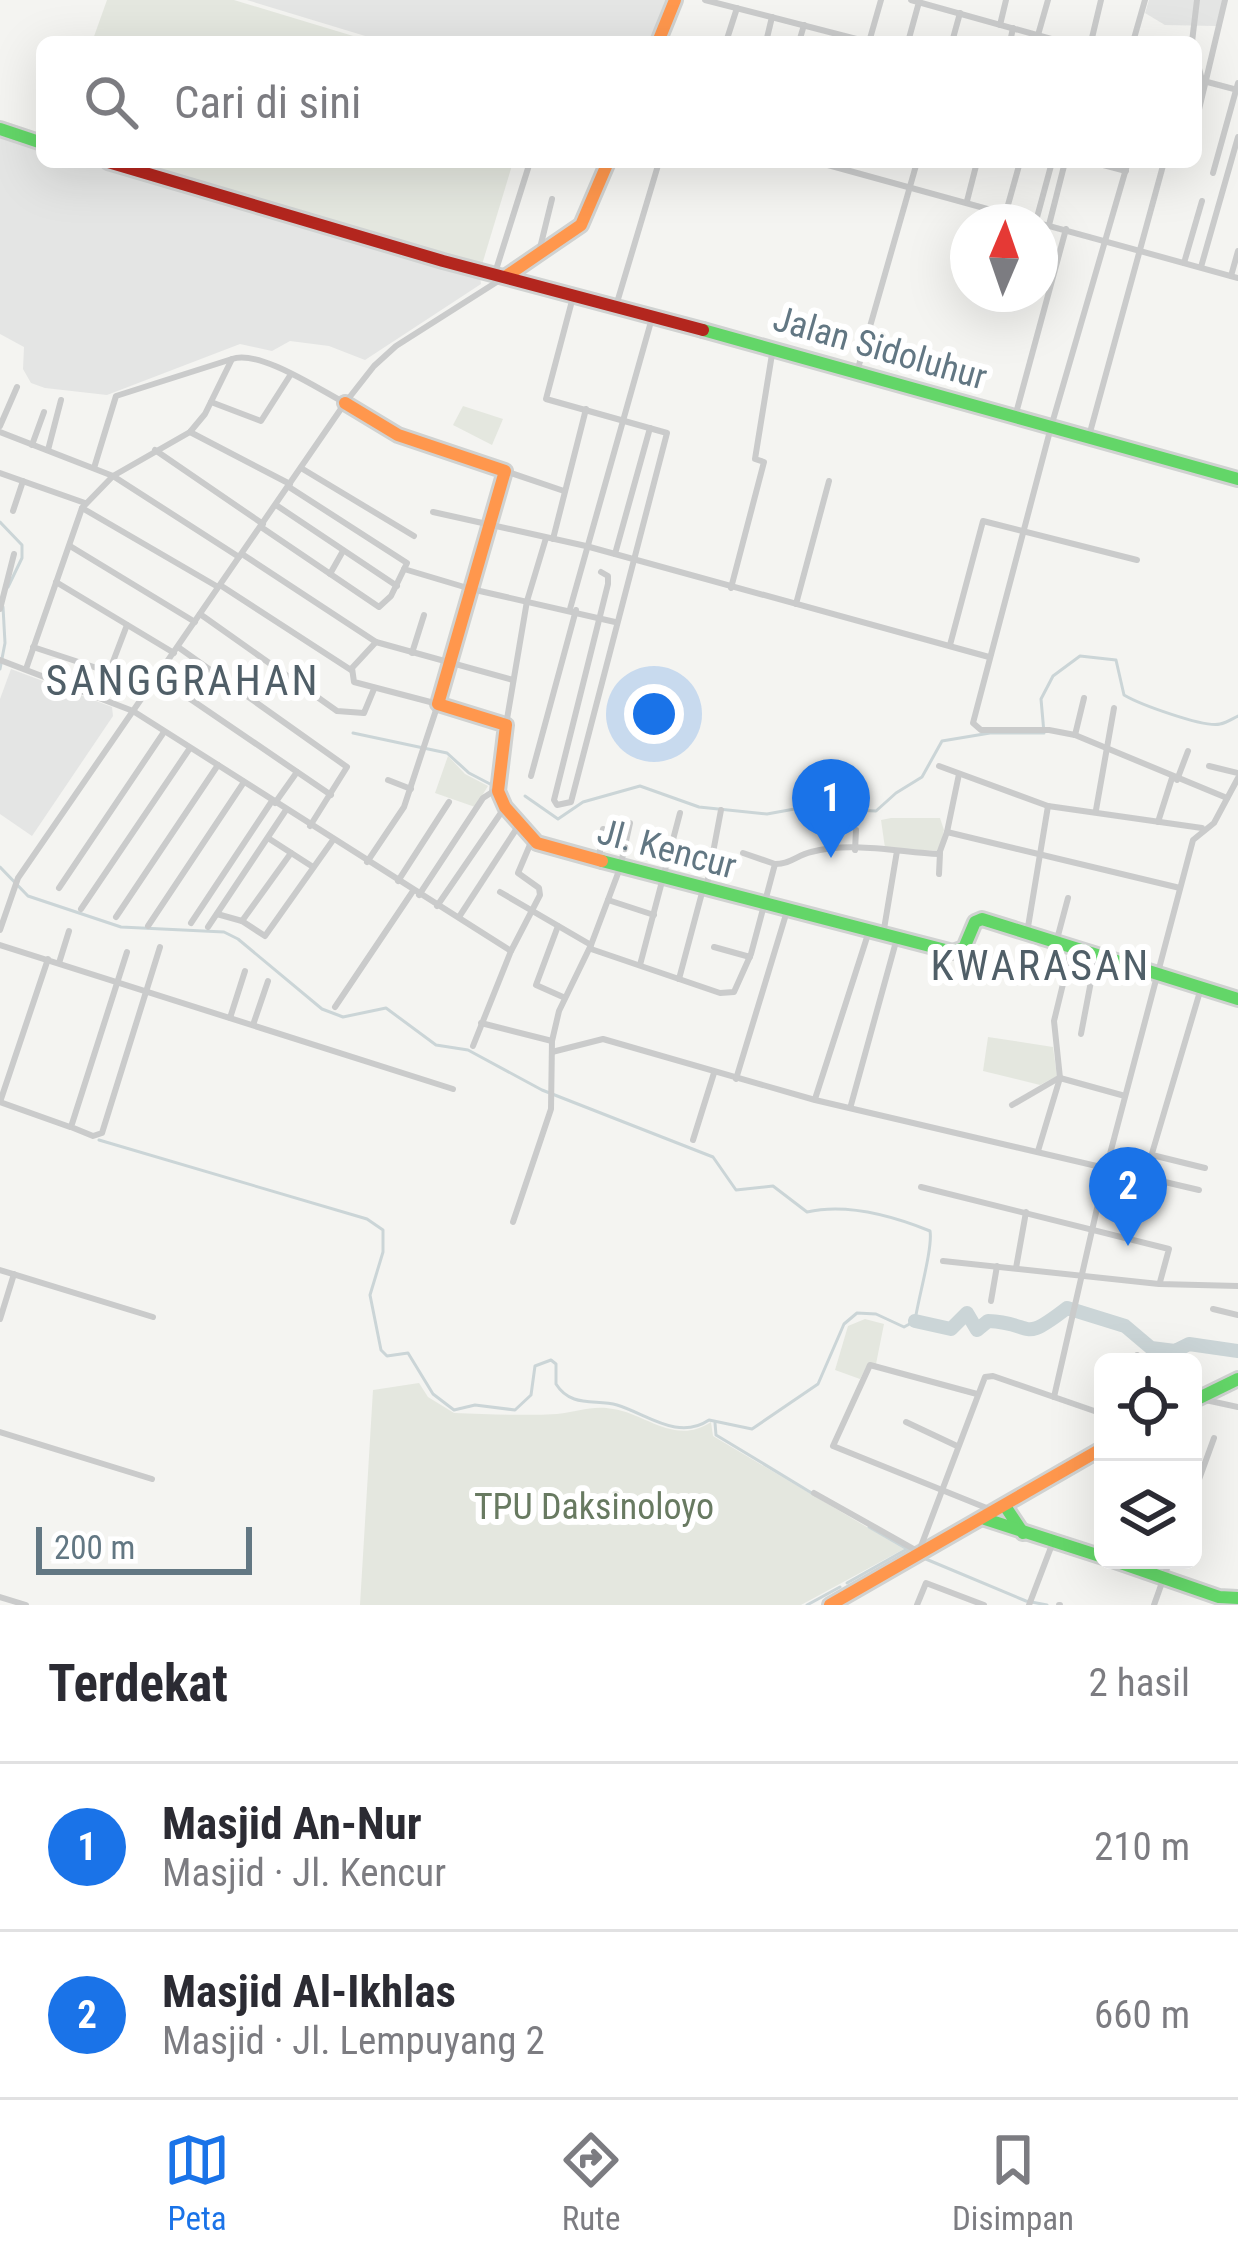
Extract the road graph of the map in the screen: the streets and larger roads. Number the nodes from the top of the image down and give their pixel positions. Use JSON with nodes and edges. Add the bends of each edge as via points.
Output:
{"nodes":[{"id":1,"x":675,"y":0,"type":"edge"},
{"id":2,"x":705,"y":0,"type":"edge"},
{"id":3,"x":881,"y":0,"type":"edge"},
{"id":4,"x":958,"y":0,"type":"edge"},
{"id":5,"x":1006,"y":0,"type":"edge"},
{"id":6,"x":1048,"y":0,"type":"edge"},
{"id":7,"x":1101,"y":0,"type":"edge"},
{"id":8,"x":1145,"y":0,"type":"edge"},
{"id":9,"x":1197,"y":0,"type":"edge"},
{"id":10,"x":1226,"y":0,"type":"edge"},
{"id":11,"x":915,"y":1,"type":"edge"},
{"id":12,"x":737,"y":8,"type":"junction"},
{"id":13,"x":958,"y":12,"type":"junction"},
{"id":14,"x":772,"y":17,"type":"junction"},
{"id":15,"x":1000,"y":25,"type":"junction"},
{"id":16,"x":804,"y":26,"type":"junction"},
{"id":17,"x":1013,"y":28,"type":"junction"},
{"id":18,"x":1039,"y":35,"type":"junction"},
{"id":19,"x":660,"y":36,"type":"edge"},
{"id":20,"x":728,"y":36,"type":"edge"},
{"id":21,"x":767,"y":36,"type":"edge"},
{"id":22,"x":802,"y":36,"type":"edge"},
{"id":23,"x":827,"y":36,"type":"edge"},
{"id":24,"x":871,"y":36,"type":"edge"},
{"id":25,"x":909,"y":36,"type":"edge"},
{"id":26,"x":953,"y":36,"type":"edge"},
{"id":27,"x":1011,"y":36,"type":"edge"},
{"id":28,"x":1042,"y":36,"type":"edge"},
{"id":29,"x":1092,"y":36,"type":"edge"},
{"id":30,"x":1135,"y":36,"type":"edge"},
{"id":31,"x":1193,"y":36,"type":"edge"},
{"id":32,"x":1202,"y":77,"type":"edge"},
{"id":33,"x":1202,"y":80,"type":"edge"},
{"id":34,"x":1238,"y":88,"type":"edge"},
{"id":35,"x":0,"y":129,"type":"edge"},
{"id":36,"x":1238,"y":137,"type":"edge"},
{"id":37,"x":36,"y":140,"type":"edge"},
{"id":38,"x":129,"y":168,"type":"edge"},
{"id":39,"x":528,"y":168,"type":"edge"},
{"id":40,"x":606,"y":168,"type":"edge"},
{"id":41,"x":657,"y":168,"type":"edge"},
{"id":42,"x":859,"y":168,"type":"edge"},
{"id":43,"x":915,"y":168,"type":"edge"},
{"id":44,"x":976,"y":168,"type":"edge"},
{"id":45,"x":1018,"y":168,"type":"edge"},
{"id":46,"x":1050,"y":168,"type":"edge"},
{"id":47,"x":1063,"y":168,"type":"edge"},
{"id":48,"x":1126,"y":168,"type":"edge"},
{"id":49,"x":1162,"y":168,"type":"edge"},
{"id":50,"x":1214,"y":172,"type":"dead end"},
{"id":51,"x":910,"y":185,"type":"junction"},
{"id":52,"x":552,"y":199,"type":"dead end"},
{"id":53,"x":967,"y":202,"type":"junction"},
{"id":54,"x":1202,"y":202,"type":"dead end"},
{"id":55,"x":975,"y":204,"type":"edge"},
{"id":56,"x":1008,"y":204,"type":"edge"},
{"id":57,"x":1041,"y":204,"type":"edge"},
{"id":58,"x":1054,"y":204,"type":"edge"},
{"id":59,"x":1058,"y":227,"type":"edge"},
{"id":60,"x":1066,"y":229,"type":"junction"},
{"id":61,"x":1105,"y":240,"type":"junction"},
{"id":62,"x":1140,"y":250,"type":"junction"},
{"id":63,"x":1238,"y":250,"type":"edge"},
{"id":64,"x":538,"y":256,"type":"junction"},
{"id":65,"x":1184,"y":262,"type":"junction"},
{"id":66,"x":1201,"y":267,"type":"junction"},
{"id":67,"x":499,"y":276,"type":"junction"},
{"id":68,"x":1234,"y":277,"type":"edge"},
{"id":69,"x":573,"y":297,"type":"junction"},
{"id":70,"x":616,"y":306,"type":"junction"},
{"id":71,"x":652,"y":317,"type":"junction"},
{"id":72,"x":773,"y":348,"type":"junction"},
{"id":73,"x":232,"y":358,"type":"junction"},
{"id":74,"x":856,"y":372,"type":"junction"},
{"id":75,"x":291,"y":374,"type":"junction"},
{"id":76,"x":17,"y":387,"type":"dead end"},
{"id":77,"x":61,"y":400,"type":"dead end"},
{"id":78,"x":212,"y":402,"type":"junction"},
{"id":79,"x":345,"y":403,"type":"junction"},
{"id":80,"x":586,"y":409,"type":"junction"},
{"id":81,"x":44,"y":412,"type":"dead end"},
{"id":82,"x":1015,"y":417,"type":"junction"},
{"id":83,"x":623,"y":421,"type":"junction"},
{"id":84,"x":650,"y":428,"type":"junction"},
{"id":85,"x":1051,"y":428,"type":"junction"},
{"id":86,"x":0,"y":429,"type":"edge"},
{"id":87,"x":190,"y":432,"type":"junction"},
{"id":88,"x":1088,"y":437,"type":"junction"},
{"id":89,"x":32,"y":445,"type":"junction"},
{"id":90,"x":48,"y":450,"type":"junction"},
{"id":91,"x":155,"y":450,"type":"junction"},
{"id":92,"x":94,"y":468,"type":"junction"},
{"id":93,"x":301,"y":468,"type":"junction"},
{"id":94,"x":505,"y":471,"type":"junction"},
{"id":95,"x":0,"y":473,"type":"edge"},
{"id":96,"x":113,"y":476,"type":"junction"},
{"id":97,"x":1238,"y":479,"type":"edge"},
{"id":98,"x":829,"y":481,"type":"dead end"},
{"id":99,"x":23,"y":482,"type":"junction"},
{"id":100,"x":289,"y":485,"type":"junction"},
{"id":101,"x":564,"y":491,"type":"junction"},
{"id":102,"x":276,"y":505,"type":"junction"},
{"id":103,"x":84,"y":506,"type":"junction"},
{"id":104,"x":13,"y":511,"type":"dead end"},
{"id":105,"x":434,"y":512,"type":"dead end"},
{"id":106,"x":489,"y":524,"type":"junction"},
{"id":107,"x":262,"y":525,"type":"junction"},
{"id":108,"x":1024,"y":530,"type":"junction"},
{"id":109,"x":414,"y":536,"type":"dead end"},
{"id":110,"x":549,"y":538,"type":"junction"},
{"id":111,"x":68,"y":545,"type":"junction"},
{"id":112,"x":586,"y":546,"type":"junction"},
{"id":113,"x":343,"y":550,"type":"junction"},
{"id":114,"x":14,"y":554,"type":"dead end"},
{"id":115,"x":615,"y":554,"type":"junction"},
{"id":116,"x":240,"y":555,"type":"junction"},
{"id":117,"x":631,"y":560,"type":"junction"},
{"id":118,"x":1137,"y":560,"type":"dead end"},
{"id":119,"x":404,"y":569,"type":"junction"},
{"id":120,"x":601,"y":572,"type":"dead end"},
{"id":121,"x":330,"y":574,"type":"junction"},
{"id":122,"x":56,"y":582,"type":"junction"},
{"id":123,"x":219,"y":586,"type":"junction"},
{"id":124,"x":397,"y":586,"type":"junction"},
{"id":125,"x":731,"y":588,"type":"junction"},
{"id":126,"x":471,"y":589,"type":"junction"},
{"id":127,"x":1,"y":597,"type":"edge"},
{"id":128,"x":526,"y":601,"type":"junction"},
{"id":129,"x":796,"y":604,"type":"junction"},
{"id":130,"x":0,"y":609,"type":"edge"},
{"id":131,"x":573,"y":609,"type":"junction"},
{"id":132,"x":200,"y":614,"type":"junction"},
{"id":133,"x":424,"y":615,"type":"dead end"},
{"id":134,"x":599,"y":617,"type":"junction"},
{"id":135,"x":195,"y":622,"type":"junction"},
{"id":136,"x":615,"y":622,"type":"junction"},
{"id":137,"x":127,"y":625,"type":"junction"},
{"id":138,"x":376,"y":642,"type":"junction"},
{"id":139,"x":950,"y":645,"type":"junction"},
{"id":140,"x":33,"y":647,"type":"junction"},
{"id":141,"x":176,"y":650,"type":"junction"},
{"id":142,"x":412,"y":653,"type":"junction"},
{"id":143,"x":989,"y":657,"type":"junction"},
{"id":144,"x":0,"y":660,"type":"edge"},
{"id":145,"x":450,"y":663,"type":"junction"},
{"id":146,"x":26,"y":669,"type":"junction"},
{"id":147,"x":351,"y":670,"type":"junction"},
{"id":148,"x":158,"y":676,"type":"junction"},
{"id":149,"x":513,"y":680,"type":"junction"},
{"id":150,"x":374,"y":689,"type":"junction"},
{"id":151,"x":1084,"y":698,"type":"dead end"},
{"id":152,"x":438,"y":704,"type":"junction"},
{"id":153,"x":1114,"y":708,"type":"dead end"},
{"id":154,"x":133,"y":711,"type":"junction"},
{"id":155,"x":506,"y":725,"type":"junction"},
{"id":156,"x":165,"y":730,"type":"junction"},
{"id":157,"x":1075,"y":735,"type":"junction"},
{"id":158,"x":190,"y":747,"type":"junction"},
{"id":159,"x":1105,"y":748,"type":"junction"},
{"id":160,"x":1188,"y":751,"type":"dead end"},
{"id":161,"x":218,"y":765,"type":"junction"},
{"id":162,"x":939,"y":766,"type":"dead end"},
{"id":163,"x":1209,"y":766,"type":"dead end"},
{"id":164,"x":297,"y":772,"type":"junction"},
{"id":165,"x":959,"y":774,"type":"junction"},
{"id":166,"x":531,"y":776,"type":"dead end"},
{"id":167,"x":1238,"y":776,"type":"edge"},
{"id":168,"x":1175,"y":779,"type":"junction"},
{"id":169,"x":388,"y":780,"type":"dead end"},
{"id":170,"x":244,"y":782,"type":"junction"},
{"id":171,"x":411,"y":788,"type":"junction"},
{"id":172,"x":497,"y":789,"type":"junction"},
{"id":173,"x":331,"y":795,"type":"junction"},
{"id":174,"x":1227,"y":798,"type":"junction"},
{"id":175,"x":273,"y":802,"type":"junction"},
{"id":176,"x":448,"y":802,"type":"dead end"},
{"id":177,"x":1048,"y":806,"type":"junction"},
{"id":178,"x":505,"y":807,"type":"junction"},
{"id":179,"x":286,"y":810,"type":"junction"},
{"id":180,"x":721,"y":810,"type":"dead end"},
{"id":181,"x":1095,"y":811,"type":"junction"},
{"id":182,"x":680,"y":813,"type":"dead end"},
{"id":183,"x":1158,"y":822,"type":"junction"},
{"id":184,"x":630,"y":823,"type":"dead end"},
{"id":185,"x":310,"y":826,"type":"junction"},
{"id":186,"x":519,"y":826,"type":"junction"},
{"id":187,"x":603,"y":829,"type":"dead end"},
{"id":188,"x":1206,"y":829,"type":"junction"},
{"id":189,"x":856,"y":830,"type":"dead end"},
{"id":190,"x":946,"y":832,"type":"junction"},
{"id":191,"x":268,"y":838,"type":"junction"},
{"id":192,"x":333,"y":840,"type":"junction"},
{"id":193,"x":532,"y":840,"type":"junction"},
{"id":194,"x":855,"y":850,"type":"junction"},
{"id":195,"x":897,"y":851,"type":"junction"},
{"id":196,"x":291,"y":853,"type":"junction"},
{"id":197,"x":743,"y":853,"type":"dead end"},
{"id":198,"x":940,"y":853,"type":"junction"},
{"id":199,"x":1040,"y":856,"type":"junction"},
{"id":200,"x":367,"y":862,"type":"junction"},
{"id":201,"x":599,"y":862,"type":"junction"},
{"id":202,"x":775,"y":864,"type":"junction"},
{"id":203,"x":313,"y":867,"type":"junction"},
{"id":204,"x":620,"y":868,"type":"junction"},
{"id":205,"x":939,"y":874,"type":"dead end"},
{"id":206,"x":664,"y":879,"type":"junction"},
{"id":207,"x":398,"y":881,"type":"junction"},
{"id":208,"x":59,"y":888,"type":"dead end"},
{"id":209,"x":1180,"y":888,"type":"junction"},
{"id":210,"x":12,"y":890,"type":"junction"},
{"id":211,"x":705,"y":890,"type":"junction"},
{"id":212,"x":0,"y":892,"type":"edge"},
{"id":213,"x":500,"y":892,"type":"dead end"},
{"id":214,"x":416,"y":893,"type":"junction"},
{"id":215,"x":1068,"y":898,"type":"dead end"},
{"id":216,"x":608,"y":900,"type":"junction"},
{"id":217,"x":763,"y":905,"type":"junction"},
{"id":218,"x":437,"y":906,"type":"junction"},
{"id":219,"x":81,"y":909,"type":"dead end"},
{"id":220,"x":531,"y":911,"type":"junction"},
{"id":221,"x":787,"y":911,"type":"junction"},
{"id":222,"x":218,"y":914,"type":"junction"},
{"id":223,"x":654,"y":915,"type":"junction"},
{"id":224,"x":116,"y":917,"type":"dead end"},
{"id":225,"x":458,"y":919,"type":"junction"},
{"id":226,"x":242,"y":921,"type":"junction"},
{"id":227,"x":191,"y":923,"type":"dead end"},
{"id":228,"x":148,"y":926,"type":"dead end"},
{"id":229,"x":558,"y":926,"type":"junction"},
{"id":230,"x":208,"y":927,"type":"dead end"},
{"id":231,"x":0,"y":930,"type":"edge"},
{"id":232,"x":69,"y":931,"type":"dead end"},
{"id":233,"x":1027,"y":933,"type":"junction"},
{"id":234,"x":883,"y":935,"type":"junction"},
{"id":235,"x":1056,"y":943,"type":"junction"},
{"id":236,"x":0,"y":945,"type":"edge"},
{"id":237,"x":160,"y":947,"type":"dead end"},
{"id":238,"x":590,"y":947,"type":"junction"},
{"id":239,"x":714,"y":947,"type":"dead end"},
{"id":240,"x":1072,"y":947,"type":"junction"},
{"id":241,"x":511,"y":951,"type":"junction"},
{"id":242,"x":127,"y":952,"type":"dead end"},
{"id":243,"x":1096,"y":955,"type":"junction"},
{"id":244,"x":750,"y":957,"type":"junction"},
{"id":245,"x":48,"y":959,"type":"junction"},
{"id":246,"x":59,"y":963,"type":"junction"},
{"id":247,"x":640,"y":965,"type":"junction"},
{"id":248,"x":245,"y":971,"type":"dead end"},
{"id":249,"x":1156,"y":974,"type":"junction"},
{"id":250,"x":680,"y":979,"type":"junction"},
{"id":251,"x":268,"y":981,"type":"dead end"},
{"id":252,"x":117,"y":983,"type":"junction"},
{"id":253,"x":1201,"y":988,"type":"junction"},
{"id":254,"x":145,"y":992,"type":"junction"},
{"id":255,"x":563,"y":997,"type":"junction"},
{"id":256,"x":1238,"y":999,"type":"edge"},
{"id":257,"x":335,"y":1007,"type":"dead end"},
{"id":258,"x":230,"y":1018,"type":"junction"},
{"id":259,"x":481,"y":1023,"type":"junction"},
{"id":260,"x":253,"y":1025,"type":"junction"},
{"id":261,"x":1081,"y":1034,"type":"dead end"},
{"id":262,"x":551,"y":1041,"type":"junction"},
{"id":263,"x":473,"y":1046,"type":"dead end"},
{"id":264,"x":552,"y":1052,"type":"junction"},
{"id":265,"x":714,"y":1073,"type":"junction"},
{"id":266,"x":1060,"y":1078,"type":"junction"},
{"id":267,"x":736,"y":1079,"type":"junction"},
{"id":268,"x":453,"y":1089,"type":"dead end"},
{"id":269,"x":1125,"y":1096,"type":"junction"},
{"id":270,"x":815,"y":1100,"type":"junction"},
{"id":271,"x":851,"y":1105,"type":"dead end"},
{"id":272,"x":1012,"y":1105,"type":"dead end"},
{"id":273,"x":71,"y":1127,"type":"junction"},
{"id":274,"x":693,"y":1140,"type":"dead end"},
{"id":275,"x":1039,"y":1151,"type":"junction"},
{"id":276,"x":1152,"y":1155,"type":"junction"},
{"id":277,"x":1205,"y":1168,"type":"dead end"},
{"id":278,"x":1106,"y":1169,"type":"junction"},
{"id":279,"x":1144,"y":1177,"type":"junction"},
{"id":280,"x":921,"y":1187,"type":"dead end"},
{"id":281,"x":1199,"y":1190,"type":"dead end"},
{"id":282,"x":1026,"y":1212,"type":"junction"},
{"id":283,"x":513,"y":1222,"type":"dead end"},
{"id":284,"x":1092,"y":1228,"type":"junction"},
{"id":285,"x":1126,"y":1237,"type":"junction"},
{"id":286,"x":943,"y":1261,"type":"dead end"},
{"id":287,"x":997,"y":1266,"type":"junction"},
{"id":288,"x":1016,"y":1268,"type":"junction"},
{"id":289,"x":0,"y":1270,"type":"edge"},
{"id":290,"x":14,"y":1274,"type":"junction"},
{"id":291,"x":1082,"y":1275,"type":"junction"},
{"id":292,"x":1159,"y":1284,"type":"junction"},
{"id":293,"x":1238,"y":1286,"type":"edge"},
{"id":294,"x":991,"y":1301,"type":"dead end"},
{"id":295,"x":1213,"y":1309,"type":"dead end"},
{"id":296,"x":153,"y":1316,"type":"dead end"},
{"id":297,"x":1238,"y":1316,"type":"edge"},
{"id":298,"x":0,"y":1319,"type":"edge"},
{"id":299,"x":1238,"y":1379,"type":"edge"},
{"id":300,"x":977,"y":1394,"type":"junction"},
{"id":301,"x":1054,"y":1396,"type":"junction"},
{"id":302,"x":1202,"y":1396,"type":"edge"},
{"id":303,"x":1202,"y":1400,"type":"edge"},
{"id":304,"x":1238,"y":1407,"type":"edge"},
{"id":305,"x":1094,"y":1411,"type":"edge"},
{"id":306,"x":906,"y":1422,"type":"dead end"},
{"id":307,"x":0,"y":1432,"type":"edge"},
{"id":308,"x":1214,"y":1438,"type":"dead end"},
{"id":309,"x":958,"y":1447,"type":"junction"},
{"id":310,"x":1094,"y":1453,"type":"edge"},
{"id":311,"x":1202,"y":1471,"type":"edge"},
{"id":312,"x":152,"y":1479,"type":"dead end"},
{"id":313,"x":943,"y":1488,"type":"junction"},
{"id":314,"x":814,"y":1493,"type":"dead end"},
{"id":315,"x":995,"y":1512,"type":"junction"},
{"id":316,"x":1024,"y":1533,"type":"junction"},
{"id":317,"x":1053,"y":1542,"type":"junction"},
{"id":318,"x":918,"y":1553,"type":"junction"},
{"id":319,"x":1094,"y":1554,"type":"edge"},
{"id":320,"x":1141,"y":1569,"type":"edge"},
{"id":321,"x":1167,"y":1569,"type":"edge"},
{"id":322,"x":1164,"y":1576,"type":"junction"},
{"id":323,"x":0,"y":1597,"type":"edge"},
{"id":324,"x":1238,"y":1598,"type":"edge"},
{"id":325,"x":1224,"y":1601,"type":"edge"},
{"id":326,"x":833,"y":1604,"type":"edge"},
{"id":327,"x":26,"y":1605,"type":"edge"},
{"id":328,"x":917,"y":1605,"type":"edge"},
{"id":329,"x":984,"y":1605,"type":"edge"},
{"id":330,"x":1029,"y":1605,"type":"edge"},
{"id":331,"x":1154,"y":1605,"type":"edge"}],
"edges":[{"from":1,"to":19,"type":"street"},
{"from":2,"to":12,"type":"street"},
{"from":3,"to":24,"type":"street"},
{"from":4,"to":13,"type":"street"},
{"from":5,"to":15,"type":"street"},
{"from":6,"to":18,"type":"street"},
{"from":7,"to":29,"type":"street"},
{"from":8,"to":30,"type":"street"},
{"from":9,"to":31,"type":"street"},
{"from":10,"to":32,"type":"street"},
{"from":11,"to":13,"type":"street"},
{"from":11,"to":25,"type":"street"},
{"from":12,"to":14,"type":"street"},
{"from":12,"to":20,"type":"street"},
{"from":13,"to":15,"type":"street"},
{"from":13,"to":26,"type":"street"},
{"from":14,"to":16,"type":"street"},
{"from":14,"to":21,"type":"street"},
{"from":15,"to":17,"type":"street"},
{"from":16,"to":22,"type":"street"},
{"from":16,"to":23,"type":"street"},
{"from":17,"to":18,"type":"street"},
{"from":17,"to":27,"type":"street"},
{"from":18,"to":28,"type":"street"},
{"from":33,"to":34,"type":"street"},
{"from":34,"to":50,"type":"street"},
{"from":35,"to":37,"type":"street"},
{"from":36,"to":66,"type":"street"},
{"from":38,"to":67,"type":"street","name":"Jalan Sidoluhur"},
{"from":39,"to":67,"type":"street"},
{"from":40,"to":64,"type":"street","via":[[584,220]]},
{"from":41,"to":70,"type":"street"},
{"from":42,"to":51,"type":"street"},
{"from":43,"to":51,"type":"street"},
{"from":44,"to":53,"type":"street"},
{"from":45,"to":56,"type":"street"},
{"from":46,"to":57,"type":"street"},
{"from":47,"to":58,"type":"street"},
{"from":48,"to":61,"type":"street"},
{"from":49,"to":62,"type":"street"},
{"from":51,"to":53,"type":"street"},
{"from":51,"to":74,"type":"street"},
{"from":52,"to":64,"type":"street"},
{"from":53,"to":55,"type":"street"},
{"from":54,"to":65,"type":"street"},
{"from":59,"to":60,"type":"street"},
{"from":60,"to":61,"type":"street"},
{"from":60,"to":82,"type":"street"},
{"from":61,"to":62,"type":"street"},
{"from":61,"to":85,"type":"street"},
{"from":62,"to":65,"type":"street"},
{"from":62,"to":88,"type":"street"},
{"from":63,"to":68,"type":"street"},
{"from":64,"to":67,"type":"street"},
{"from":65,"to":66,"type":"street"},
{"from":66,"to":68,"type":"street"},
{"from":67,"to":69,"type":"street","name":"Jalan Sidoluhur"},
{"from":67,"to":79,"type":"street","via":[[396,346]]},
{"from":69,"to":70,"type":"street","name":"Jalan Sidoluhur"},
{"from":69,"to":80,"type":"street","via":[[545,396]]},
{"from":70,"to":71,"type":"street","name":"Jalan Sidoluhur"},
{"from":71,"to":72,"type":"street","name":"Jalan Sidoluhur"},
{"from":71,"to":83,"type":"street"},
{"from":72,"to":74,"type":"street","name":"Jalan Sidoluhur"},
{"from":72,"to":125,"type":"street","via":[[754,459],[764,462]]},
{"from":73,"to":75,"type":"street"},
{"from":73,"to":78,"type":"street"},
{"from":73,"to":92,"type":"street","via":[[116,396]]},
{"from":74,"to":82,"type":"street","name":"Jalan Sidoluhur"},
{"from":75,"to":78,"type":"street","via":[[261,421]]},
{"from":75,"to":79,"type":"street"},
{"from":76,"to":86,"type":"street"},
{"from":77,"to":90,"type":"street"},
{"from":78,"to":87,"type":"street"},
{"from":79,"to":93,"type":"street"},
{"from":79,"to":94,"type":"street","via":[[398,435]]},
{"from":80,"to":83,"type":"street"},
{"from":80,"to":101,"type":"street"},
{"from":81,"to":89,"type":"street"},
{"from":82,"to":85,"type":"street","name":"Jalan Sidoluhur"},
{"from":83,"to":84,"type":"street"},
{"from":83,"to":112,"type":"street"},
{"from":84,"to":115,"type":"street"},
{"from":84,"to":117,"type":"street","via":[[667,433]]},
{"from":85,"to":88,"type":"street","name":"Jalan Sidoluhur"},
{"from":85,"to":108,"type":"street"},
{"from":86,"to":89,"type":"street"},
{"from":87,"to":91,"type":"street"},
{"from":87,"to":100,"type":"street"},
{"from":88,"to":97,"type":"street","name":"Jalan Sidoluhur"},
{"from":89,"to":90,"type":"street"},
{"from":90,"to":92,"type":"street"},
{"from":91,"to":96,"type":"street"},
{"from":91,"to":107,"type":"street"},
{"from":92,"to":96,"type":"street"},
{"from":93,"to":100,"type":"street"},
{"from":93,"to":109,"type":"street"},
{"from":94,"to":101,"type":"street"},
{"from":94,"to":106,"type":"street"},
{"from":95,"to":99,"type":"street"},
{"from":96,"to":103,"type":"street"},
{"from":96,"to":116,"type":"street"},
{"from":98,"to":129,"type":"street"},
{"from":99,"to":103,"type":"street"},
{"from":99,"to":104,"type":"street"},
{"from":100,"to":102,"type":"street"},
{"from":100,"to":119,"type":"street","via":[[407,563]]},
{"from":101,"to":110,"type":"street"},
{"from":102,"to":107,"type":"street"},
{"from":102,"to":113,"type":"street"},
{"from":103,"to":111,"type":"street"},
{"from":103,"to":123,"type":"street"},
{"from":105,"to":106,"type":"street"},
{"from":106,"to":110,"type":"street"},
{"from":106,"to":126,"type":"street"},
{"from":107,"to":116,"type":"street"},
{"from":107,"to":121,"type":"street"},
{"from":108,"to":118,"type":"street"},
{"from":108,"to":139,"type":"street","via":[[983,521]]},
{"from":108,"to":143,"type":"street"},
{"from":110,"to":112,"type":"street"},
{"from":110,"to":128,"type":"street"},
{"from":111,"to":122,"type":"street"},
{"from":111,"to":135,"type":"street"},
{"from":112,"to":115,"type":"street"},
{"from":112,"to":131,"type":"street"},
{"from":113,"to":121,"type":"street"},
{"from":113,"to":124,"type":"street"},
{"from":114,"to":127,"type":"street"},
{"from":115,"to":117,"type":"street"},
{"from":116,"to":123,"type":"street"},
{"from":116,"to":138,"type":"street"},
{"from":117,"to":125,"type":"street"},
{"from":117,"to":136,"type":"street"},
{"from":119,"to":124,"type":"street"},
{"from":119,"to":126,"type":"street"},
{"from":120,"to":134,"type":"street","via":[[608,579]]},
{"from":121,"to":124,"type":"street","via":[[379,607]]},
{"from":122,"to":137,"type":"street"},
{"from":122,"to":140,"type":"street"},
{"from":123,"to":132,"type":"street"},
{"from":123,"to":147,"type":"street"},
{"from":125,"to":129,"type":"street"},
{"from":126,"to":128,"type":"street"},
{"from":126,"to":145,"type":"street"},
{"from":127,"to":130,"type":"street"},
{"from":128,"to":131,"type":"street"},
{"from":128,"to":149,"type":"street"},
{"from":129,"to":139,"type":"street"},
{"from":131,"to":134,"type":"street"},
{"from":131,"to":166,"type":"street"},
{"from":132,"to":135,"type":"street"},
{"from":132,"to":150,"type":"street","via":[[337,711],[364,713]]},
{"from":133,"to":142,"type":"street"},
{"from":134,"to":136,"type":"street"},
{"from":134,"to":136,"type":"street","via":[[557,805],[570,805]]},
{"from":135,"to":141,"type":"street"},
{"from":137,"to":140,"type":"street","via":[[110,672]]},
{"from":137,"to":141,"type":"street"},
{"from":138,"to":142,"type":"street"},
{"from":138,"to":147,"type":"street"},
{"from":139,"to":143,"type":"street"},
{"from":140,"to":146,"type":"street"},
{"from":141,"to":148,"type":"street"},
{"from":141,"to":173,"type":"street","via":[[346,766]]},
{"from":142,"to":145,"type":"street"},
{"from":143,"to":157,"type":"street","via":[[975,727]]},
{"from":144,"to":146,"type":"street"},
{"from":145,"to":149,"type":"street"},
{"from":145,"to":152,"type":"street"},
{"from":146,"to":154,"type":"street"},
{"from":147,"to":150,"type":"street","via":[[354,682]]},
{"from":148,"to":154,"type":"street"},
{"from":148,"to":164,"type":"street"},
{"from":149,"to":155,"type":"street"},
{"from":150,"to":152,"type":"street"},
{"from":151,"to":157,"type":"street"},
{"from":152,"to":155,"type":"street"},
{"from":152,"to":171,"type":"street"},
{"from":153,"to":159,"type":"street"},
{"from":154,"to":156,"type":"street"},
{"from":154,"to":210,"type":"street"},
{"from":155,"to":172,"type":"street"},
{"from":156,"to":158,"type":"street"},
{"from":156,"to":208,"type":"street"},
{"from":157,"to":159,"type":"street"},
{"from":158,"to":161,"type":"street"},
{"from":158,"to":219,"type":"street"},
{"from":159,"to":168,"type":"street"},
{"from":159,"to":181,"type":"street"},
{"from":160,"to":168,"type":"street"},
{"from":161,"to":170,"type":"street"},
{"from":161,"to":224,"type":"street"},
{"from":162,"to":165,"type":"street"},
{"from":163,"to":167,"type":"street"},
{"from":164,"to":173,"type":"street"},
{"from":164,"to":175,"type":"street"},
{"from":165,"to":177,"type":"street"},
{"from":165,"to":190,"type":"street"},
{"from":167,"to":174,"type":"street"},
{"from":168,"to":174,"type":"street"},
{"from":168,"to":183,"type":"street"},
{"from":169,"to":171,"type":"street"},
{"from":170,"to":175,"type":"street"},
{"from":170,"to":228,"type":"street"},
{"from":171,"to":200,"type":"street"},
{"from":172,"to":178,"type":"street","name":"Jl. Kencur"},
{"from":172,"to":214,"type":"street"},
{"from":173,"to":185,"type":"street"},
{"from":174,"to":188,"type":"street"},
{"from":175,"to":179,"type":"street"},
{"from":175,"to":227,"type":"street"},
{"from":176,"to":207,"type":"street"},
{"from":177,"to":181,"type":"street"},
{"from":177,"to":199,"type":"street"},
{"from":178,"to":186,"type":"street","name":"Jl. Kencur"},
{"from":178,"to":218,"type":"street"},
{"from":179,"to":185,"type":"street"},
{"from":179,"to":191,"type":"street"},
{"from":180,"to":211,"type":"street"},
{"from":181,"to":183,"type":"street"},
{"from":182,"to":206,"type":"street"},
{"from":183,"to":188,"type":"street"},
{"from":184,"to":204,"type":"street"},
{"from":185,"to":192,"type":"street"},
{"from":186,"to":193,"type":"street","name":"Jl. Kencur"},
{"from":186,"to":225,"type":"street"},
{"from":187,"to":201,"type":"street"},
{"from":188,"to":209,"type":"street","via":[[1193,840]]},
{"from":189,"to":194,"type":"street"},
{"from":190,"to":198,"type":"street"},
{"from":190,"to":199,"type":"street"},
{"from":191,"to":196,"type":"street"},
{"from":191,"to":222,"type":"street"},
{"from":192,"to":200,"type":"street"},
{"from":192,"to":203,"type":"street"},
{"from":193,"to":201,"type":"street","name":"Jl. Kencur"},
{"from":193,"to":220,"type":"street","via":[[518,873],[541,890]]},
{"from":194,"to":195,"type":"street"},
{"from":194,"to":202,"type":"street","via":[[812,851]]},
{"from":195,"to":198,"type":"street"},
{"from":195,"to":234,"type":"street"},
{"from":196,"to":203,"type":"street"},
{"from":196,"to":226,"type":"street"},
{"from":197,"to":202,"type":"street"},
{"from":198,"to":205,"type":"street"},
{"from":199,"to":209,"type":"street"},
{"from":199,"to":233,"type":"street"},
{"from":200,"to":207,"type":"street"},
{"from":201,"to":204,"type":"street","name":"Jl. Kencur"},
{"from":202,"to":217,"type":"street"},
{"from":203,"to":226,"type":"street","via":[[265,936]]},
{"from":204,"to":206,"type":"street","name":"Jl. Kencur"},
{"from":204,"to":216,"type":"street"},
{"from":206,"to":211,"type":"street","name":"Jl. Kencur"},
{"from":206,"to":223,"type":"street"},
{"from":207,"to":214,"type":"street"},
{"from":209,"to":249,"type":"street"},
{"from":210,"to":212,"type":"street"},
{"from":210,"to":231,"type":"street"},
{"from":211,"to":217,"type":"street","name":"Jl. Kencur"},
{"from":211,"to":250,"type":"street"},
{"from":213,"to":220,"type":"street"},
{"from":214,"to":218,"type":"street"},
{"from":214,"to":257,"type":"street"},
{"from":215,"to":235,"type":"street"},
{"from":216,"to":223,"type":"street"},
{"from":216,"to":238,"type":"street"},
{"from":217,"to":221,"type":"street","name":"Jl. Kencur"},
{"from":217,"to":244,"type":"street"},
{"from":218,"to":225,"type":"street"},
{"from":220,"to":229,"type":"street"},
{"from":220,"to":241,"type":"street"},
{"from":221,"to":234,"type":"street","name":"Jl. Kencur"},
{"from":221,"to":267,"type":"street"},
{"from":222,"to":226,"type":"street"},
{"from":222,"to":230,"type":"street"},
{"from":223,"to":247,"type":"street"},
{"from":225,"to":241,"type":"street"},
{"from":229,"to":238,"type":"street"},
{"from":229,"to":255,"type":"street","via":[[536,985]]},
{"from":232,"to":246,"type":"street"},
{"from":233,"to":234,"type":"street","name":"Jl. Kencur","via":[[980,919],[956,952]]},
{"from":233,"to":235,"type":"street","name":"Jl. Kencur"},
{"from":234,"to":270,"type":"street"},
{"from":234,"to":271,"type":"street"},
{"from":235,"to":240,"type":"street","name":"Jl. Kencur"},
{"from":236,"to":245,"type":"street"},
{"from":237,"to":254,"type":"street"},
{"from":238,"to":247,"type":"street"},
{"from":238,"to":255,"type":"street"},
{"from":239,"to":244,"type":"street"},
{"from":240,"to":243,"type":"street","name":"Jl. Kencur"},
{"from":240,"to":266,"type":"street","via":[[1054,1021]]},
{"from":241,"to":259,"type":"street"},
{"from":242,"to":252,"type":"street"},
{"from":243,"to":249,"type":"street","name":"Jl. Kencur"},
{"from":243,"to":261,"type":"street"},
{"from":244,"to":250,"type":"street","via":[[730,994]]},
{"from":245,"to":246,"type":"street"},
{"from":245,"to":273,"type":"street","via":[[0,1102]]},
{"from":246,"to":252,"type":"street"},
{"from":247,"to":250,"type":"street"},
{"from":248,"to":258,"type":"street"},
{"from":249,"to":253,"type":"street","name":"Jl. Kencur"},
{"from":249,"to":269,"type":"street"},
{"from":251,"to":260,"type":"street"},
{"from":252,"to":254,"type":"street"},
{"from":252,"to":273,"type":"street"},
{"from":253,"to":256,"type":"street","name":"Jl. Kencur"},
{"from":253,"to":276,"type":"street"},
{"from":254,"to":258,"type":"street"},
{"from":254,"to":273,"type":"street","via":[[102,1133]]},
{"from":255,"to":262,"type":"street"},
{"from":258,"to":260,"type":"street"},
{"from":259,"to":262,"type":"street"},
{"from":259,"to":263,"type":"street"},
{"from":260,"to":268,"type":"street"},
{"from":262,"to":264,"type":"street"},
{"from":264,"to":265,"type":"street","via":[[598,1039]]},
{"from":264,"to":283,"type":"street","via":[[548,1117]]},
{"from":265,"to":267,"type":"street"},
{"from":265,"to":274,"type":"street"},
{"from":266,"to":269,"type":"street"},
{"from":266,"to":272,"type":"street"},
{"from":266,"to":275,"type":"street"},
{"from":267,"to":270,"type":"street"},
{"from":269,"to":278,"type":"street"},
{"from":270,"to":275,"type":"street"},
{"from":275,"to":278,"type":"street"},
{"from":276,"to":277,"type":"street"},
{"from":276,"to":279,"type":"street"},
{"from":278,"to":279,"type":"street"},
{"from":278,"to":284,"type":"street"},
{"from":279,"to":281,"type":"street"},
{"from":279,"to":285,"type":"street"},
{"from":280,"to":282,"type":"street"},
{"from":282,"to":284,"type":"street"},
{"from":282,"to":288,"type":"street"},
{"from":284,"to":285,"type":"street"},
{"from":284,"to":291,"type":"street"},
{"from":285,"to":292,"type":"street","via":[[1169,1249]]},
{"from":286,"to":287,"type":"street"},
{"from":287,"to":288,"type":"street"},
{"from":287,"to":294,"type":"street"},
{"from":288,"to":291,"type":"street"},
{"from":289,"to":290,"type":"street"},
{"from":290,"to":296,"type":"street"},
{"from":290,"to":298,"type":"street"},
{"from":291,"to":292,"type":"street"},
{"from":291,"to":301,"type":"street"},
{"from":292,"to":293,"type":"street"},
{"from":295,"to":297,"type":"street"},
{"from":299,"to":302,"type":"street"},
{"from":300,"to":301,"type":"street","via":[[982,1379],[993,1376]]},
{"from":300,"to":309,"type":"street"},
{"from":300,"to":313,"type":"street","via":[[870,1366],[833,1446]]},
{"from":301,"to":305,"type":"street"},
{"from":303,"to":304,"type":"street"},
{"from":306,"to":309,"type":"street"},
{"from":307,"to":312,"type":"street"},
{"from":308,"to":311,"type":"street"},
{"from":309,"to":313,"type":"street"},
{"from":310,"to":315,"type":"street"},
{"from":313,"to":315,"type":"street"},
{"from":313,"to":318,"type":"street"},
{"from":314,"to":318,"type":"street"},
{"from":315,"to":316,"type":"street"},
{"from":315,"to":316,"type":"street"},
{"from":315,"to":318,"type":"street"},
{"from":316,"to":317,"type":"street"},
{"from":317,"to":319,"type":"street"},
{"from":317,"to":330,"type":"street"},
{"from":318,"to":326,"type":"street"},
{"from":320,"to":322,"type":"street"},
{"from":321,"to":322,"type":"street"},
{"from":322,"to":325,"type":"street"},
{"from":322,"to":331,"type":"street"},
{"from":323,"to":327,"type":"street"},
{"from":324,"to":325,"type":"street"},
{"from":328,"to":329,"type":"street","via":[[926,1583]]}]}
